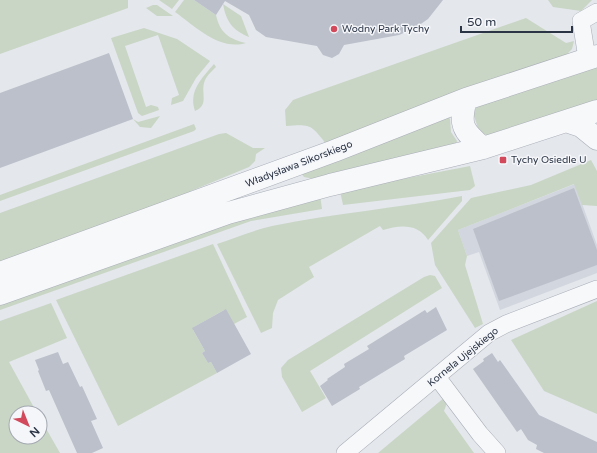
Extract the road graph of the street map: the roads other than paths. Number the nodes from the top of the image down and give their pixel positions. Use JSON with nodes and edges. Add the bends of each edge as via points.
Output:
{"nodes":[{"id":1,"x":597,"y":12,"type":"edge"},
{"id":2,"x":592,"y":57,"type":"edge"},
{"id":3,"x":466,"y":98,"type":"junction"},
{"id":4,"x":597,"y":111,"type":"edge"},
{"id":5,"x":566,"y":120,"type":"junction"},
{"id":6,"x":597,"y":139,"type":"edge"},
{"id":7,"x":483,"y":148,"type":"junction"},
{"id":8,"x":0,"y":272,"type":"edge"},
{"id":9,"x":597,"y":289,"type":"edge"},
{"id":10,"x":0,"y":294,"type":"edge"},
{"id":11,"x":436,"y":378,"type":"junction"},
{"id":12,"x":345,"y":453,"type":"edge"},
{"id":13,"x":497,"y":453,"type":"edge"}],
"edges":[{"from":1,"to":2,"type":"street","via":[[581,21]]},
{"from":2,"to":3,"type":"street","name":"Władysława Sikorskiego"},
{"from":3,"to":7,"type":"street","via":[[461,117],[465,129]]},
{"from":3,"to":8,"type":"street","name":"Władysława Sikorskiego","via":[[199,202]]},
{"from":4,"to":5,"type":"street"},
{"from":5,"to":6,"type":"street","via":[[581,126]]},
{"from":5,"to":7,"type":"street"},
{"from":7,"to":10,"type":"street","via":[[235,211]]},
{"from":9,"to":11,"type":"street","name":"Kornela Ujejskiego","via":[[489,333]]},
{"from":11,"to":12,"type":"street","name":"Kornela Ujejskiego"},
{"from":11,"to":13,"type":"street"}]}
